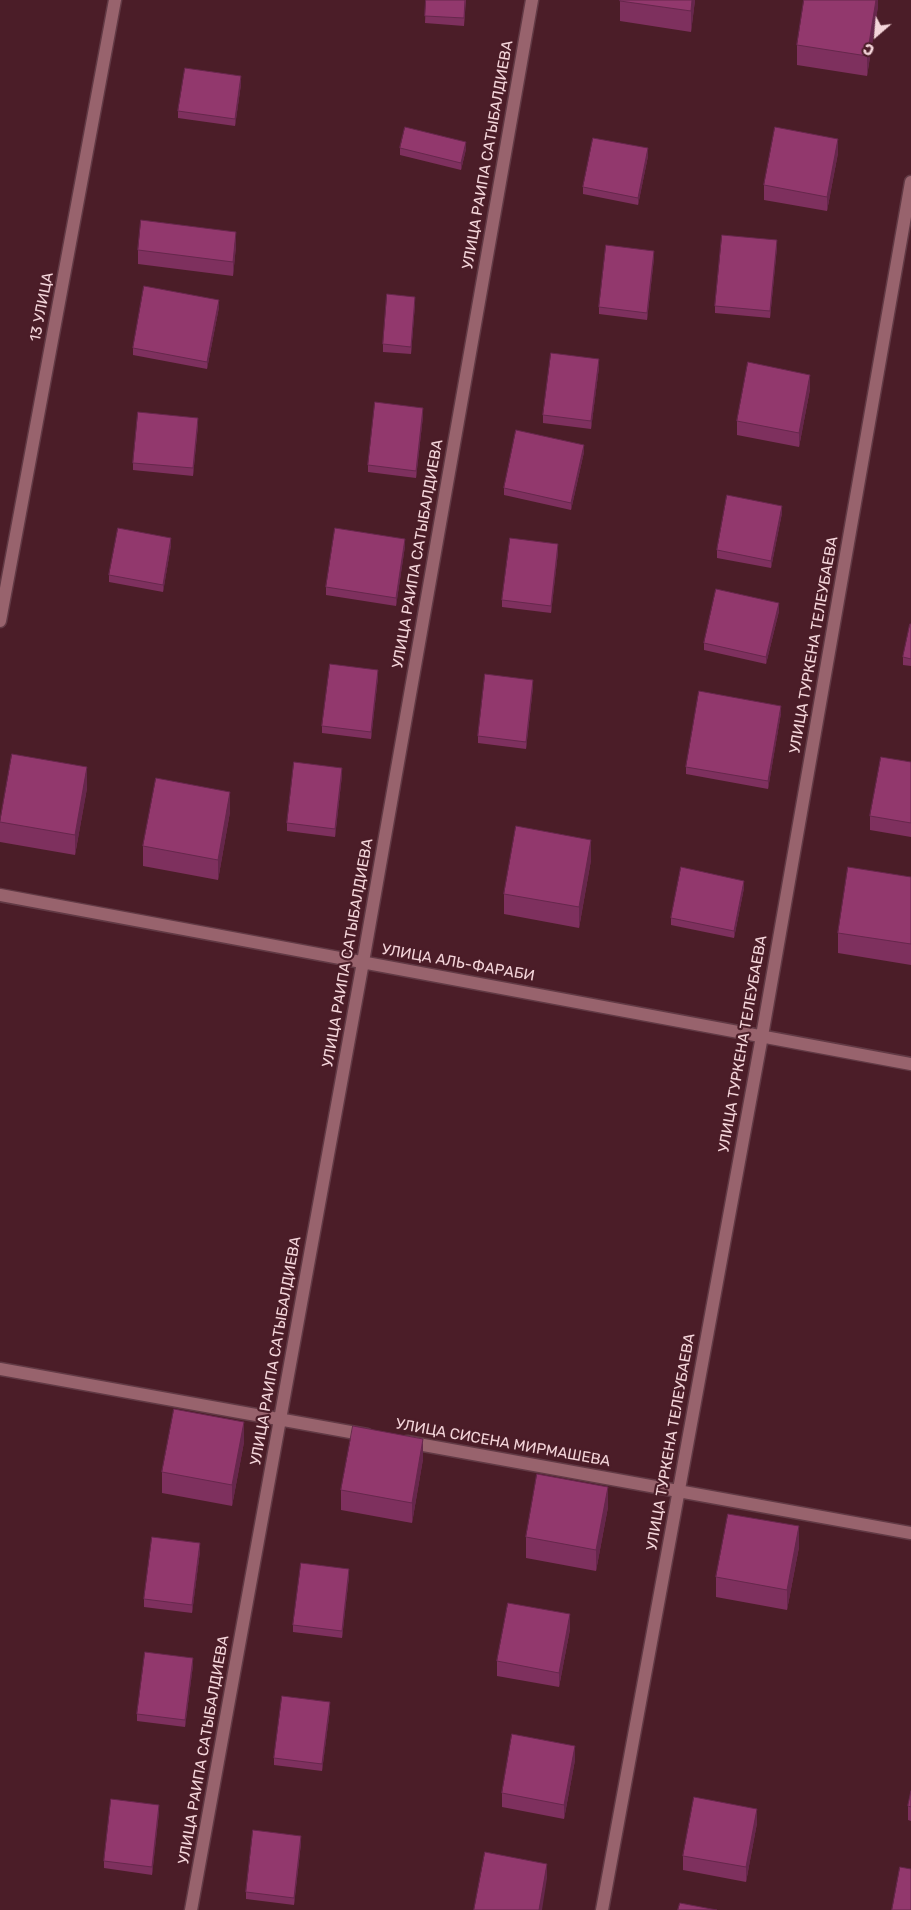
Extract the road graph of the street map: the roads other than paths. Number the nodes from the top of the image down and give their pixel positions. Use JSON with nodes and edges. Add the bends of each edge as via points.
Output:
{"nodes":[{"id":1,"x":115,"y":0,"type":"edge"},
{"id":2,"x":532,"y":0,"type":"edge"},
{"id":3,"x":911,"y":182,"type":"edge"},
{"id":4,"x":0,"y":621,"type":"edge"},
{"id":5,"x":0,"y":895,"type":"edge"},
{"id":6,"x":363,"y":962,"type":"junction"},
{"id":7,"x":762,"y":1036,"type":"junction"},
{"id":8,"x":911,"y":1064,"type":"edge"},
{"id":9,"x":0,"y":1369,"type":"edge"},
{"id":10,"x":280,"y":1419,"type":"junction"},
{"id":11,"x":377,"y":1437,"type":"edge"},
{"id":12,"x":397,"y":1440,"type":"edge"},
{"id":13,"x":679,"y":1491,"type":"junction"},
{"id":14,"x":911,"y":1533,"type":"edge"},
{"id":15,"x":191,"y":1910,"type":"edge"},
{"id":16,"x":602,"y":1910,"type":"edge"}],
"edges":[{"from":1,"to":4,"type":"street","name":"13 УЛИЦА"},
{"from":2,"to":6,"type":"street","name":"УЛИЦА РАИПА САТЫБАЛДИЕВА"},
{"from":3,"to":7,"type":"street","name":"УЛИЦА ТУРКЕНА ТЕЛЕУБАЕВА"},
{"from":5,"to":6,"type":"street","name":"УЛИЦА АЛЬ-ФАРАБИ"},
{"from":6,"to":7,"type":"street","name":"УЛИЦА АЛЬ-ФАРАБИ"},
{"from":6,"to":10,"type":"street","name":"УЛИЦА РАИПА САТЫБАЛДИЕВА"},
{"from":7,"to":8,"type":"street","name":"УЛИЦА АЛЬ-ФАРАБИ"},
{"from":7,"to":13,"type":"street","name":"УЛИЦА ТУРКЕНА ТЕЛЕУБАЕВА"},
{"from":9,"to":10,"type":"street","name":"УЛИЦА СИСЕНА МИРМАШЕВА"},
{"from":10,"to":11,"type":"street","name":"УЛИЦА СИСЕНА МИРМАШЕВА"},
{"from":10,"to":15,"type":"street","name":"УЛИЦА РАИПА САТЫБАЛДИЕВА"},
{"from":12,"to":13,"type":"street","name":"УЛИЦА СИСЕНА МИРМАШЕВА"},
{"from":13,"to":14,"type":"street","name":"УЛИЦА СИСЕНА МИРМАШЕВА"},
{"from":13,"to":16,"type":"street","name":"УЛИЦА ТУРКЕНА ТЕЛЕУБАЕВА"}]}
